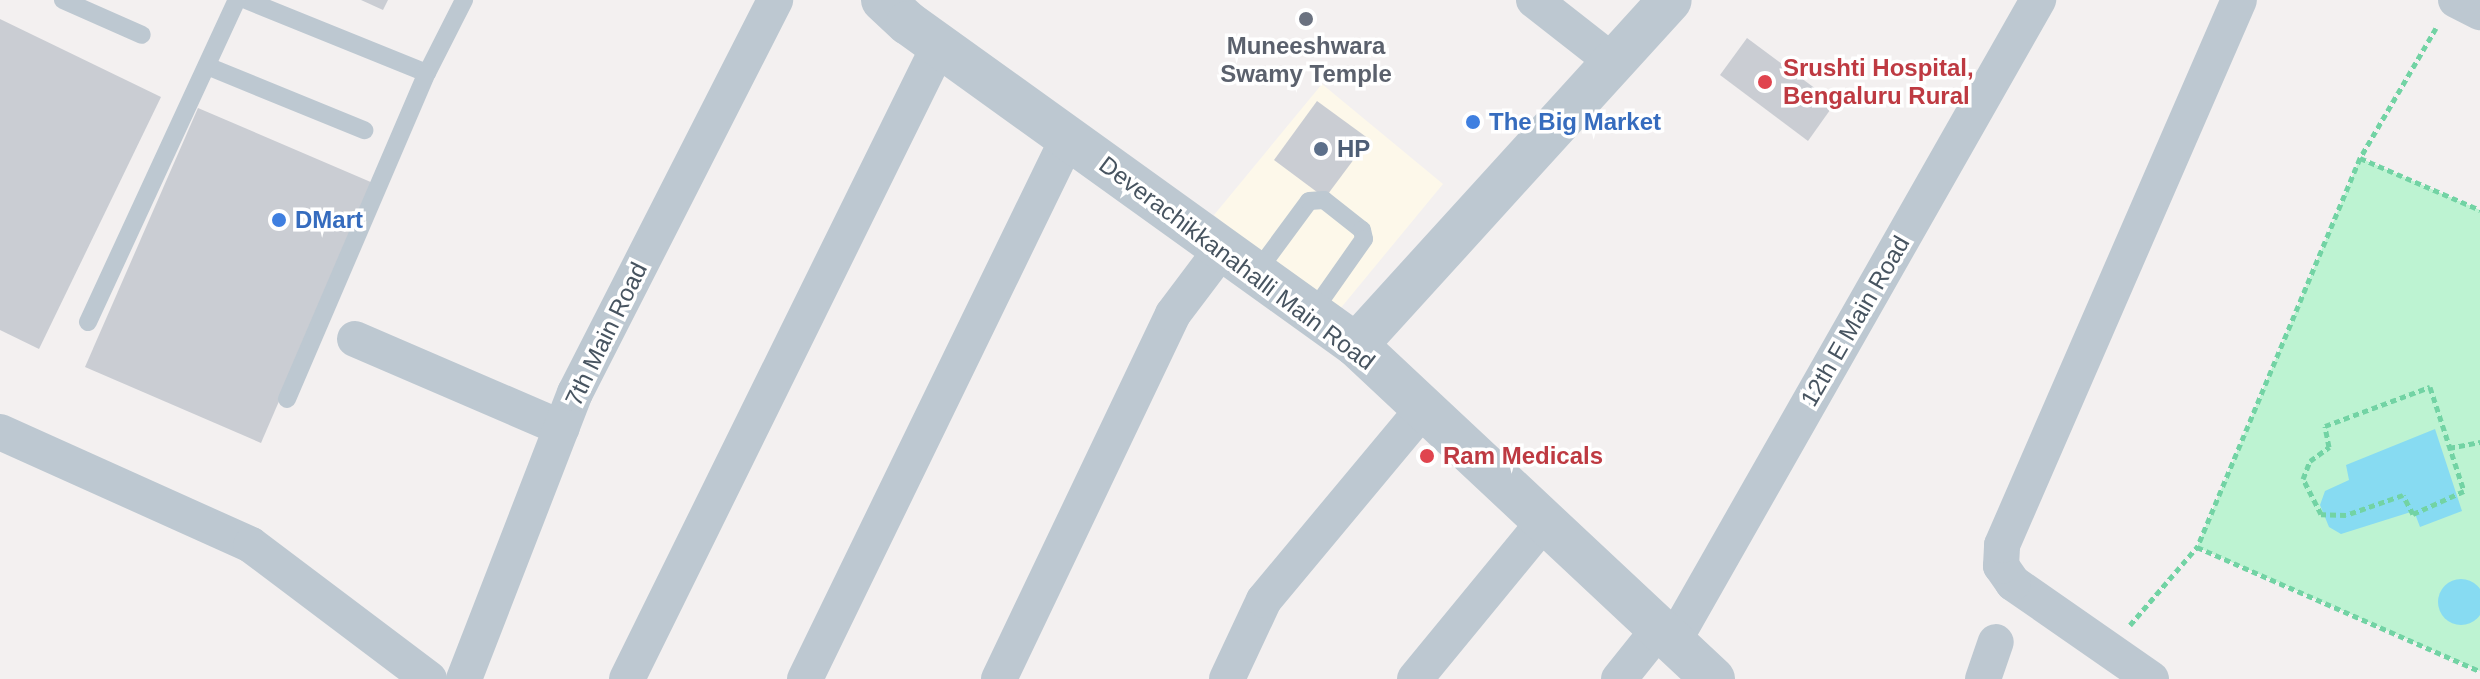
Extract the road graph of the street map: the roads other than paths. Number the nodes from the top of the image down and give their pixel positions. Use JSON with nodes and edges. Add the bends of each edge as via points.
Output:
{"nodes":[{"id":1,"x":63,"y":0,"type":"edge"},
{"id":2,"x":237,"y":0,"type":"edge"},
{"id":3,"x":246,"y":0,"type":"edge"},
{"id":4,"x":464,"y":0,"type":"edge"},
{"id":5,"x":775,"y":0,"type":"edge"},
{"id":6,"x":883,"y":0,"type":"edge"},
{"id":7,"x":1534,"y":0,"type":"edge"},
{"id":8,"x":1670,"y":0,"type":"edge"},
{"id":9,"x":2038,"y":0,"type":"edge"},
{"id":10,"x":2239,"y":0,"type":"edge"},
{"id":11,"x":142,"y":35,"type":"dead end"},
{"id":12,"x":939,"y":46,"type":"junction"},
{"id":13,"x":1613,"y":62,"type":"junction"},
{"id":14,"x":207,"y":66,"type":"junction"},
{"id":15,"x":427,"y":73,"type":"junction"},
{"id":16,"x":364,"y":130,"type":"dead end"},
{"id":17,"x":1068,"y":138,"type":"junction"},
{"id":18,"x":1239,"y":261,"type":"junction"},
{"id":19,"x":1312,"y":313,"type":"junction"},
{"id":20,"x":88,"y":322,"type":"dead end"},
{"id":21,"x":355,"y":339,"type":"dead end"},
{"id":22,"x":1356,"y":345,"type":"junction"},
{"id":23,"x":287,"y":399,"type":"dead end"},
{"id":24,"x":1423,"y":409,"type":"junction"},
{"id":25,"x":562,"y":428,"type":"junction"},
{"id":26,"x":0,"y":432,"type":"edge"},
{"id":27,"x":1544,"y":522,"type":"junction"},
{"id":28,"x":1666,"y":636,"type":"junction"},
{"id":29,"x":1996,"y":642,"type":"dead end"},
{"id":30,"x":429,"y":679,"type":"edge"},
{"id":31,"x":464,"y":679,"type":"edge"},
{"id":32,"x":627,"y":679,"type":"edge"},
{"id":33,"x":805,"y":679,"type":"edge"},
{"id":34,"x":999,"y":679,"type":"edge"},
{"id":35,"x":1227,"y":679,"type":"edge"},
{"id":36,"x":1415,"y":679,"type":"edge"},
{"id":37,"x":1619,"y":679,"type":"edge"},
{"id":38,"x":1713,"y":679,"type":"edge"},
{"id":39,"x":1983,"y":679,"type":"edge"},
{"id":40,"x":2151,"y":679,"type":"edge"}],
"edges":[{"from":1,"to":11,"type":"lane"},
{"from":2,"to":14,"type":"lane"},
{"from":3,"to":15,"type":"lane"},
{"from":4,"to":15,"type":"lane"},
{"from":5,"to":25,"type":"street","name":"7th Main Road"},
{"from":6,"to":12,"type":"street","name":"Deverachikkanahalli Main Road"},
{"from":7,"to":13,"type":"street"},
{"from":8,"to":13,"type":"street"},
{"from":9,"to":28,"type":"street","name":"12th E Main Road"},
{"from":10,"to":40,"type":"street","via":[[2002,545],[2001,566],[2013,583]]},
{"from":12,"to":17,"type":"street","name":"Deverachikkanahalli Main Road"},
{"from":12,"to":32,"type":"street"},
{"from":13,"to":22,"type":"street"},
{"from":14,"to":16,"type":"lane"},
{"from":14,"to":20,"type":"lane"},
{"from":15,"to":23,"type":"lane"},
{"from":17,"to":18,"type":"street","name":"Deverachikkanahalli Main Road"},
{"from":17,"to":33,"type":"street"},
{"from":18,"to":19,"type":"street","name":"Deverachikkanahalli Main Road"},
{"from":18,"to":19,"type":"lane","via":[[1309,201],[1324,200],[1362,230],[1364,239]]},
{"from":18,"to":34,"type":"street","via":[[1173,314]]},
{"from":19,"to":22,"type":"street","name":"Deverachikkanahalli Main Road"},
{"from":21,"to":25,"type":"street"},
{"from":22,"to":24,"type":"street","name":"Deverachikkanahalli Main Road"},
{"from":24,"to":27,"type":"street","name":"Deverachikkanahalli Main Road"},
{"from":24,"to":35,"type":"street","via":[[1264,600]]},
{"from":25,"to":31,"type":"street","name":"7th Main Road"},
{"from":26,"to":30,"type":"street","via":[[251,545]]},
{"from":27,"to":28,"type":"street","name":"Deverachikkanahalli Main Road"},
{"from":27,"to":36,"type":"street"},
{"from":28,"to":37,"type":"street","name":"12th E Main Road"},
{"from":28,"to":38,"type":"street","name":"Deverachikkanahalli Main Road"},
{"from":29,"to":39,"type":"street"}]}
